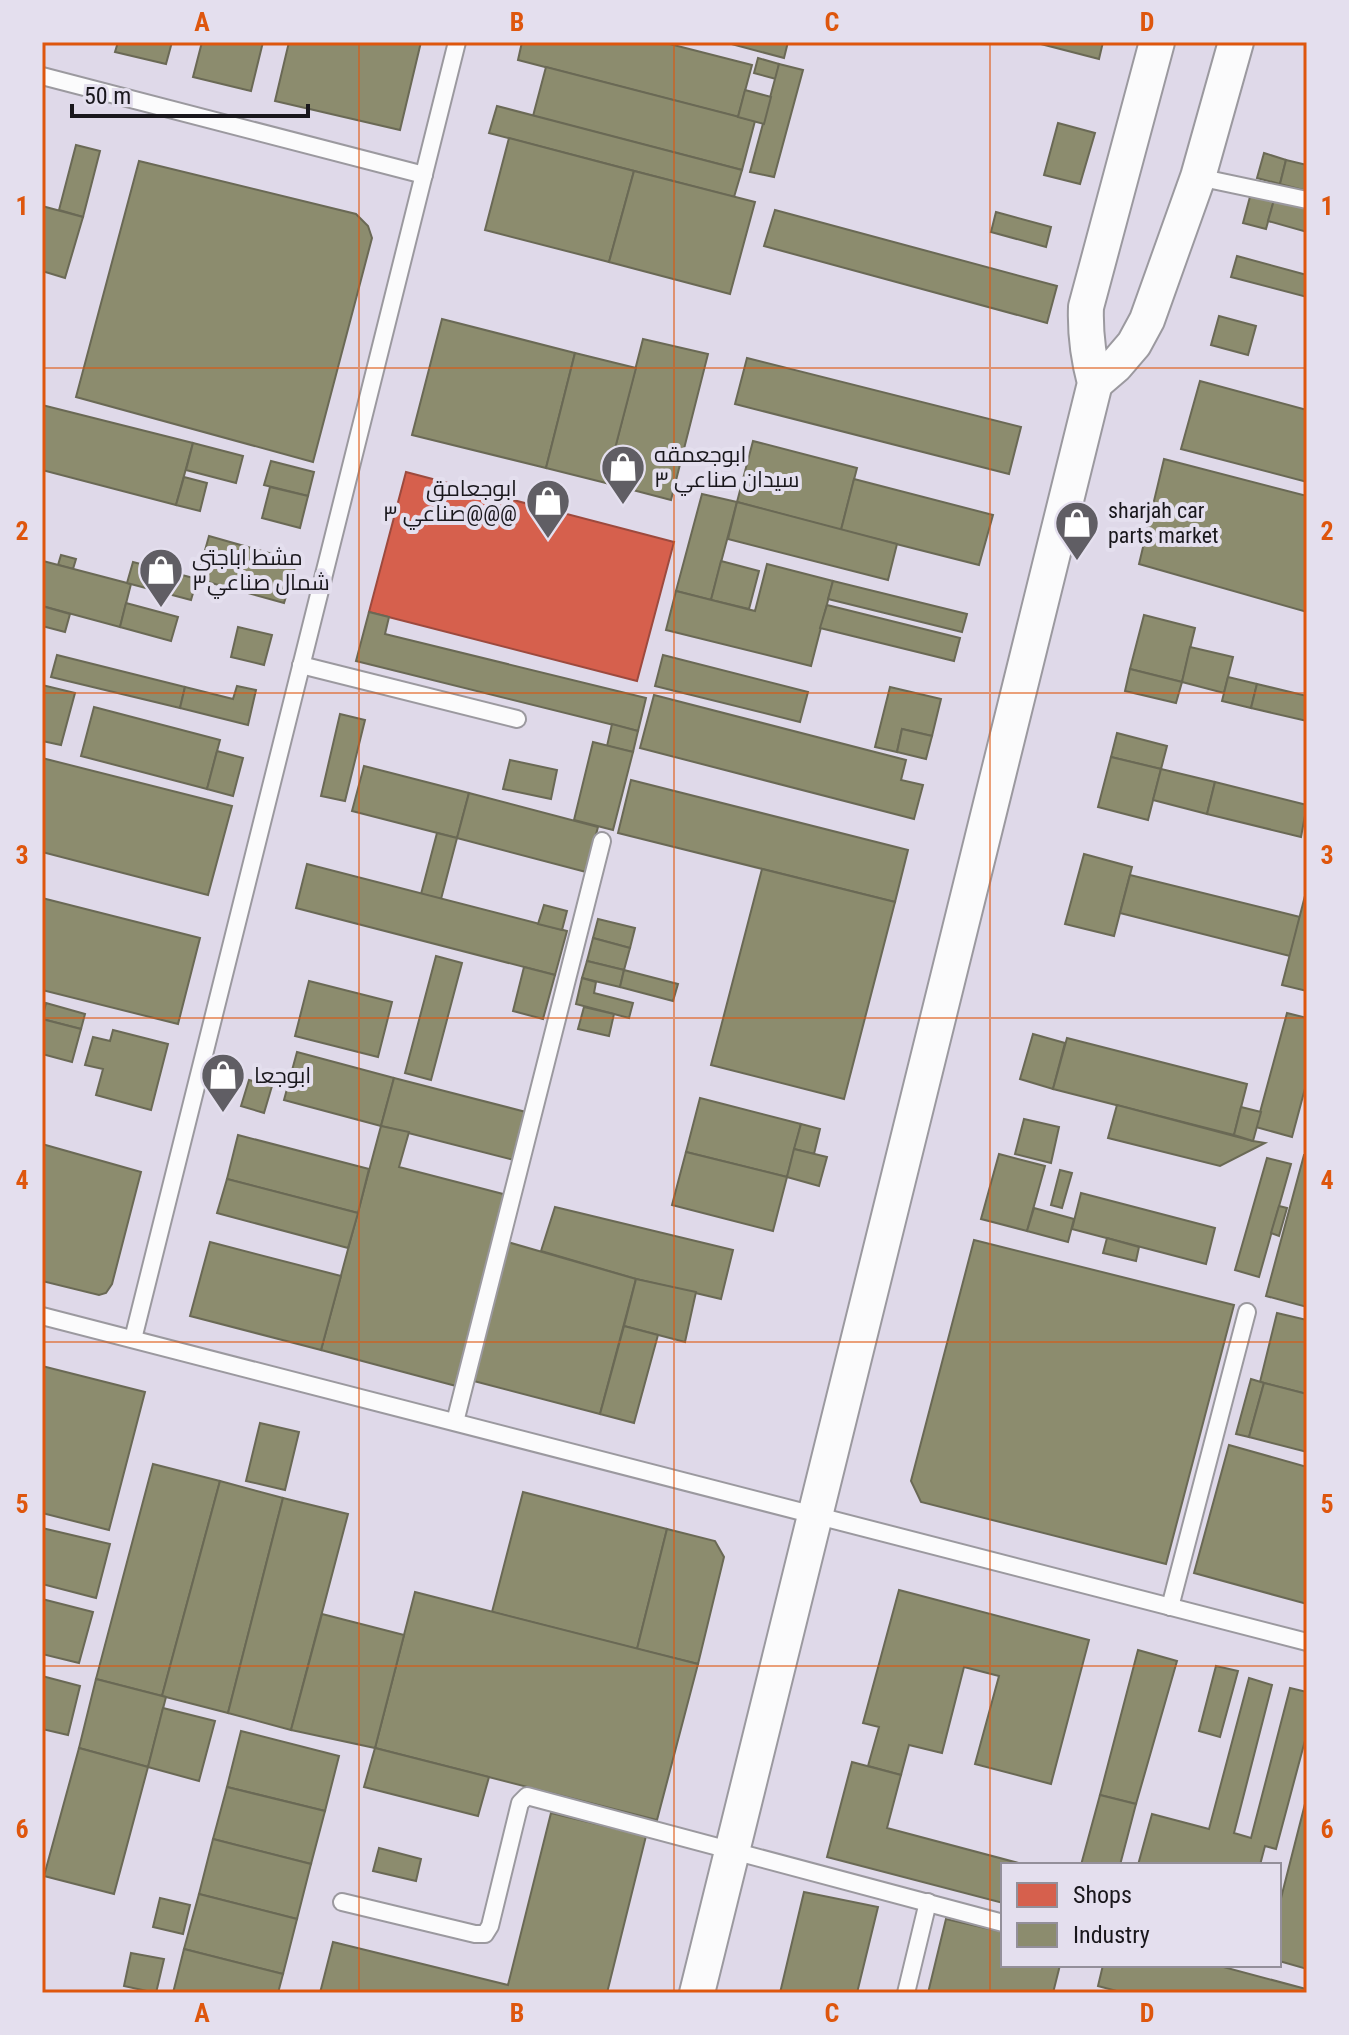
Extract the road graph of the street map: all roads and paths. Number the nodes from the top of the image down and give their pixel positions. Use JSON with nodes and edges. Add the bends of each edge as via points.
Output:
{"nodes":[{"id":1,"x":457,"y":42,"type":"edge"},
{"id":2,"x":1157,"y":42,"type":"edge"},
{"id":3,"x":1236,"y":42,"type":"edge"},
{"id":4,"x":42,"y":76,"type":"edge"},
{"id":5,"x":424,"y":175,"type":"junction"},
{"id":6,"x":1198,"y":177,"type":"junction"},
{"id":7,"x":1307,"y":200,"type":"edge"},
{"id":8,"x":1095,"y":383,"type":"junction"},
{"id":9,"x":301,"y":665,"type":"junction"},
{"id":10,"x":517,"y":719,"type":"dead end"},
{"id":11,"x":602,"y":841,"type":"dead end"},
{"id":12,"x":1247,"y":1312,"type":"dead end"},
{"id":13,"x":42,"y":1316,"type":"edge"},
{"id":14,"x":133,"y":1339,"type":"junction"},
{"id":15,"x":455,"y":1422,"type":"junction"},
{"id":16,"x":816,"y":1515,"type":"junction"},
{"id":17,"x":1170,"y":1607,"type":"junction"},
{"id":18,"x":1307,"y":1642,"type":"edge"},
{"id":19,"x":732,"y":1850,"type":"junction"},
{"id":20,"x":342,"y":1902,"type":"dead end"},
{"id":21,"x":928,"y":1902,"type":"junction"},
{"id":22,"x":1001,"y":1922,"type":"edge"},
{"id":23,"x":697,"y":1993,"type":"edge"},
{"id":24,"x":906,"y":1993,"type":"edge"}],
"edges":[{"from":1,"to":5,"type":"lane"},
{"from":2,"to":8,"type":"street","via":[[1086,307],[1088,359]]},
{"from":3,"to":6,"type":"street"},
{"from":4,"to":5,"type":"lane"},
{"from":5,"to":9,"type":"lane"},
{"from":6,"to":7,"type":"lane"},
{"from":6,"to":8,"type":"street","via":[[1147,320],[1134,344]]},
{"from":8,"to":16,"type":"street"},
{"from":9,"to":10,"type":"lane"},
{"from":9,"to":14,"type":"lane"},
{"from":11,"to":15,"type":"lane"},
{"from":12,"to":17,"type":"lane"},
{"from":13,"to":14,"type":"lane"},
{"from":14,"to":15,"type":"lane"},
{"from":15,"to":16,"type":"lane"},
{"from":16,"to":17,"type":"lane"},
{"from":16,"to":19,"type":"street"},
{"from":17,"to":18,"type":"lane"},
{"from":19,"to":20,"type":"lane","via":[[527,1796],[520,1803],[485,1934]]},
{"from":19,"to":21,"type":"lane"},
{"from":19,"to":23,"type":"street"},
{"from":21,"to":22,"type":"lane"},
{"from":21,"to":24,"type":"lane"}]}
